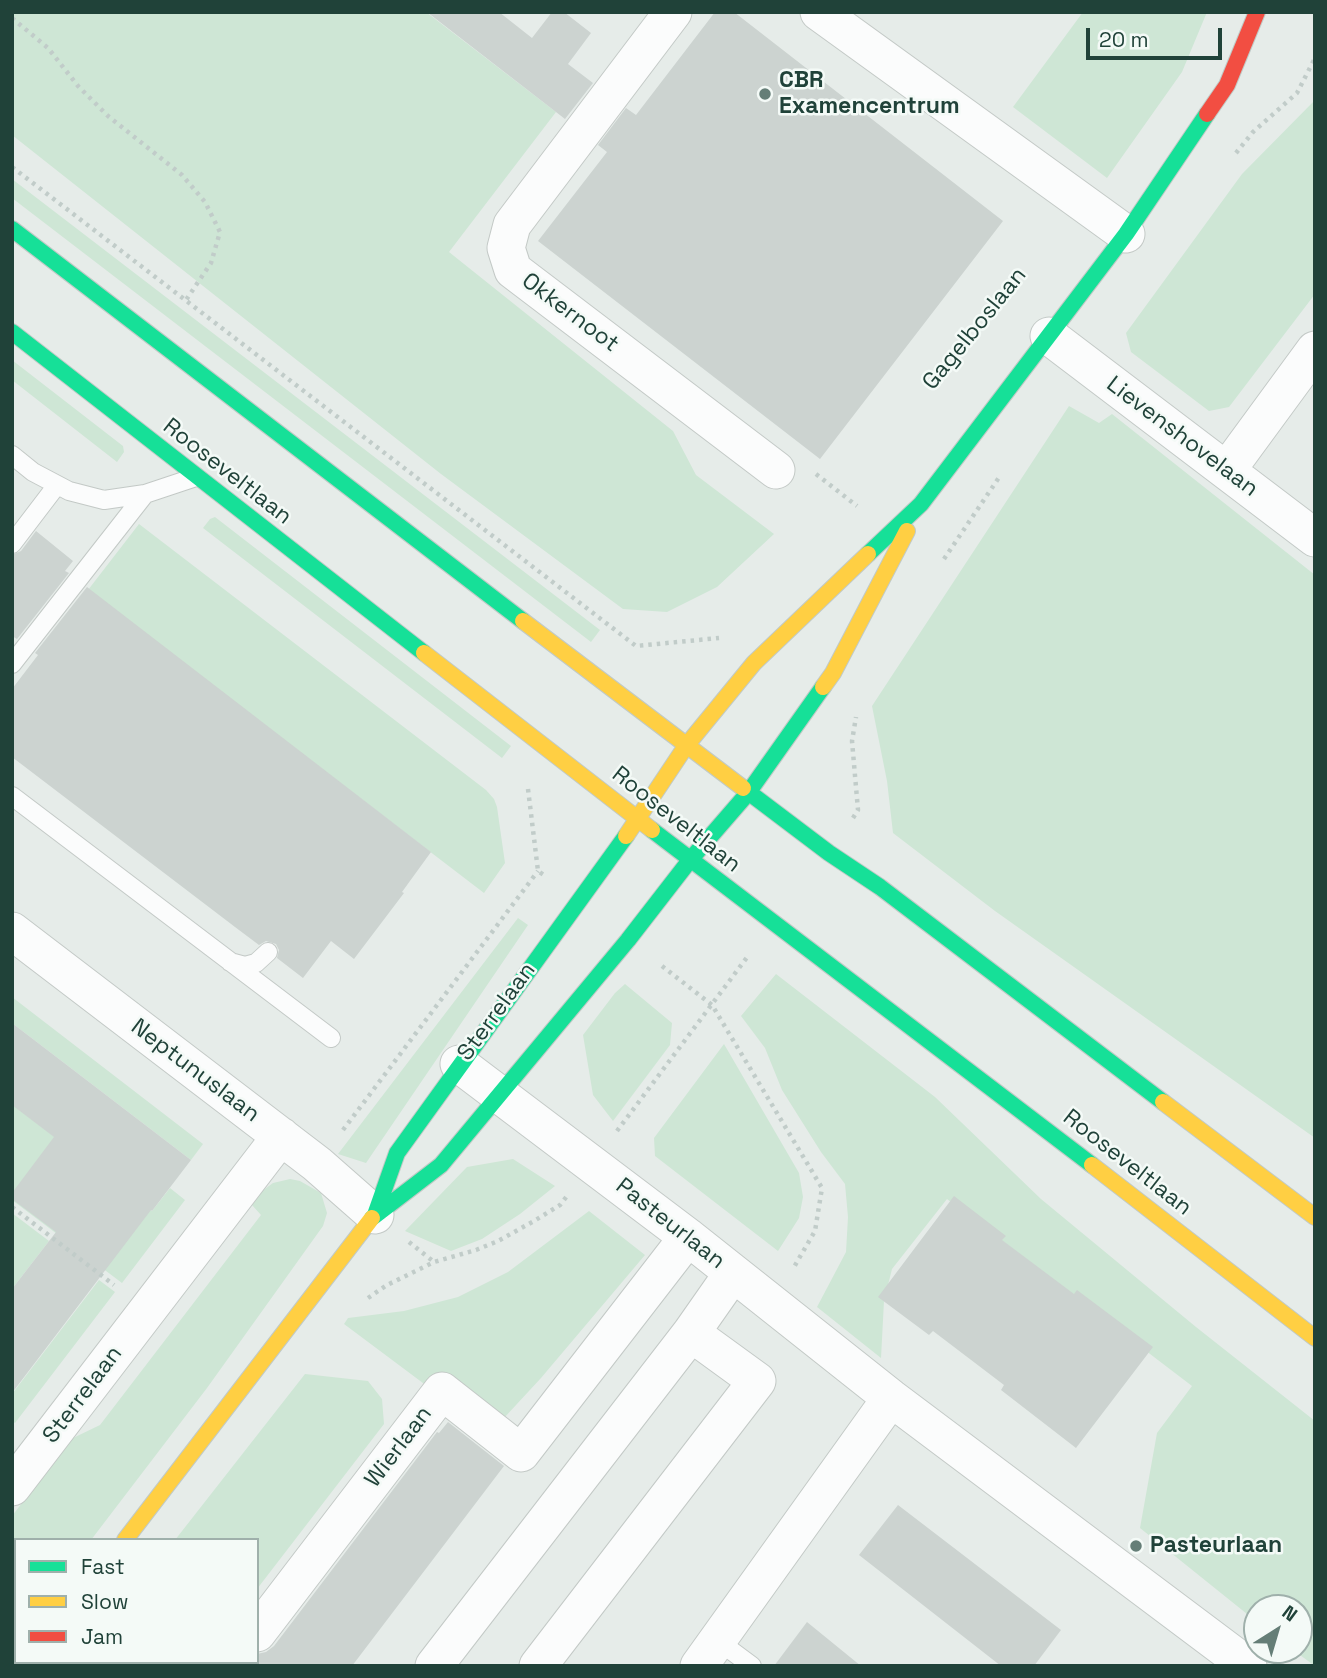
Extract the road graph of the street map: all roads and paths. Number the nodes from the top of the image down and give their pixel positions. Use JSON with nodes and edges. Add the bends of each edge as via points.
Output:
{"nodes":[{"id":1,"x":673,"y":12,"type":"edge"},
{"id":2,"x":820,"y":12,"type":"edge"},
{"id":3,"x":1257,"y":12,"type":"edge"},
{"id":4,"x":12,"y":18,"type":"edge"},
{"id":5,"x":12,"y":167,"type":"edge"},
{"id":6,"x":12,"y":229,"type":"edge"},
{"id":7,"x":1126,"y":234,"type":"junction"},
{"id":8,"x":186,"y":300,"type":"junction"},
{"id":9,"x":12,"y":332,"type":"edge"},
{"id":10,"x":1049,"y":336,"type":"junction"},
{"id":11,"x":1315,"y":350,"type":"edge"},
{"id":12,"x":12,"y":455,"type":"edge"},
{"id":13,"x":776,"y":470,"type":"dead end"},
{"id":14,"x":1227,"y":470,"type":"junction"},
{"id":15,"x":196,"y":477,"type":"junction"},
{"id":16,"x":57,"y":485,"type":"junction"},
{"id":17,"x":145,"y":494,"type":"junction"},
{"id":18,"x":866,"y":496,"type":"dead end"},
{"id":19,"x":921,"y":504,"type":"junction"},
{"id":20,"x":849,"y":516,"type":"dead end"},
{"id":21,"x":1315,"y":538,"type":"edge"},
{"id":22,"x":12,"y":544,"type":"edge"},
{"id":23,"x":754,"y":663,"type":"junction"},
{"id":24,"x":12,"y":664,"type":"edge"},
{"id":25,"x":810,"y":706,"type":"junction"},
{"id":26,"x":852,"y":741,"type":"dead end"},
{"id":27,"x":686,"y":746,"type":"junction"},
{"id":28,"x":748,"y":793,"type":"junction"},
{"id":29,"x":12,"y":796,"type":"edge"},
{"id":30,"x":638,"y":819,"type":"junction"},
{"id":31,"x":690,"y":860,"type":"junction"},
{"id":32,"x":538,"y":871,"type":"dead end"},
{"id":33,"x":12,"y":931,"type":"edge"},
{"id":34,"x":268,"y":952,"type":"dead end"},
{"id":35,"x":230,"y":962,"type":"junction"},
{"id":36,"x":331,"y":1038,"type":"dead end"},
{"id":37,"x":459,"y":1064,"type":"junction"},
{"id":38,"x":500,"y":1096,"type":"junction"},
{"id":39,"x":281,"y":1136,"type":"junction"},
{"id":40,"x":317,"y":1164,"type":"junction"},
{"id":41,"x":592,"y":1165,"type":"junction"},
{"id":42,"x":12,"y":1207,"type":"edge"},
{"id":43,"x":375,"y":1215,"type":"junction"},
{"id":44,"x":1315,"y":1217,"type":"edge"},
{"id":45,"x":688,"y":1237,"type":"junction"},
{"id":46,"x":733,"y":1273,"type":"junction"},
{"id":47,"x":367,"y":1298,"type":"dead end"},
{"id":48,"x":772,"y":1304,"type":"junction"},
{"id":49,"x":148,"y":1310,"type":"junction"},
{"id":50,"x":691,"y":1333,"type":"junction"},
{"id":51,"x":1315,"y":1338,"type":"edge"},
{"id":52,"x":891,"y":1398,"type":"junction"},
{"id":53,"x":13,"y":1485,"type":"edge"},
{"id":54,"x":127,"y":1538,"type":"edge"},
{"id":55,"x":259,"y":1630,"type":"edge"},
{"id":56,"x":708,"y":1653,"type":"edge"},
{"id":57,"x":434,"y":1666,"type":"edge"},
{"id":58,"x":538,"y":1666,"type":"edge"},
{"id":59,"x":752,"y":1666,"type":"edge"},
{"id":60,"x":1248,"y":1666,"type":"edge"}],
"edges":[{"from":1,"to":13,"type":"street","name":"Okkernoot","via":[[512,225],[506,248],[513,270]]},
{"from":2,"to":7,"type":"street"},
{"from":3,"to":7,"type":"main road","via":[[1227,85]]},
{"from":4,"to":8,"type":"path","via":[[48,48],[108,116],[182,175],[205,202],[220,232],[211,262]]},
{"from":5,"to":8,"type":"path"},
{"from":6,"to":27,"type":"main road"},
{"from":7,"to":10,"type":"main road"},
{"from":8,"to":23,"type":"path","via":[[636,646],[722,638]]},
{"from":9,"to":15,"type":"main road","name":"Rooseveltlaan"},
{"from":10,"to":14,"type":"street","name":"Lievenshovelaan"},
{"from":10,"to":19,"type":"main road"},
{"from":11,"to":14,"type":"street"},
{"from":12,"to":16,"type":"lane"},
{"from":14,"to":21,"type":"street","name":"Lievenshovelaan"},
{"from":15,"to":17,"type":"lane"},
{"from":15,"to":30,"type":"main road","name":"Rooseveltlaan"},
{"from":16,"to":17,"type":"lane","via":[[104,500]]},
{"from":16,"to":22,"type":"lane"},
{"from":17,"to":24,"type":"lane"},
{"from":18,"to":20,"type":"path"},
{"from":19,"to":23,"type":"main road"},
{"from":19,"to":25,"type":"main road","via":[[833,673]]},
{"from":23,"to":27,"type":"main road"},
{"from":25,"to":26,"type":"path"},
{"from":25,"to":28,"type":"main road"},
{"from":27,"to":28,"type":"main road"},
{"from":27,"to":30,"type":"main road"},
{"from":28,"to":31,"type":"main road"},
{"from":28,"to":44,"type":"main road","via":[[880,887]]},
{"from":29,"to":35,"type":"lane"},
{"from":30,"to":31,"type":"main road","name":"Rooseveltlaan"},
{"from":30,"to":37,"type":"main road","name":"Sterrelaan"},
{"from":31,"to":38,"type":"main road","name":"Sterrelaan"},
{"from":31,"to":51,"type":"main road","name":"Rooseveltlaan","via":[[977,1075]]},
{"from":32,"to":40,"type":"path"},
{"from":33,"to":39,"type":"street","name":"Neptunuslaan"},
{"from":34,"to":35,"type":"lane","via":[[262,960],[245,966]]},
{"from":35,"to":36,"type":"lane"},
{"from":37,"to":38,"type":"street","name":"Pasteurlaan"},
{"from":37,"to":43,"type":"main road","name":"Sterrelaan","via":[[397,1153]]},
{"from":38,"to":41,"type":"street","name":"Pasteurlaan"},
{"from":38,"to":43,"type":"main road","name":"Sterrelaan","via":[[441,1166]]},
{"from":39,"to":40,"type":"street","name":"Neptunuslaan"},
{"from":39,"to":49,"type":"street","name":"Sterrelaan"},
{"from":40,"to":43,"type":"street","name":"Neptunuslaan"},
{"from":41,"to":45,"type":"street","name":"Pasteurlaan"},
{"from":41,"to":47,"type":"path","via":[[560,1205],[534,1222],[476,1250],[435,1262]]},
{"from":41,"to":48,"type":"path","via":[[712,1005],[821,1188],[814,1231]]},
{"from":42,"to":49,"type":"path"},
{"from":43,"to":54,"type":"main road","name":"Sterrelaan"},
{"from":45,"to":46,"type":"street","name":"Pasteurlaan"},
{"from":45,"to":55,"type":"street","name":"Wierlaan","via":[[522,1452],[442,1391]]},
{"from":46,"to":48,"type":"street","name":"Pasteurlaan"},
{"from":46,"to":50,"type":"street"},
{"from":48,"to":52,"type":"street","name":"Pasteurlaan"},
{"from":49,"to":53,"type":"street","name":"Sterrelaan"},
{"from":50,"to":57,"type":"street"},
{"from":50,"to":58,"type":"street","via":[[757,1381]]},
{"from":52,"to":56,"type":"street"},
{"from":52,"to":60,"type":"street","name":"Pasteurlaan"},
{"from":56,"to":59,"type":"lane"}]}
